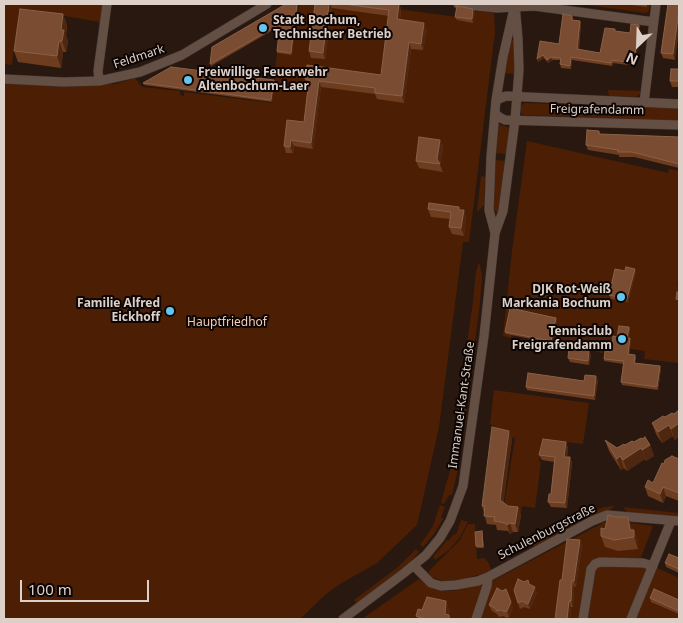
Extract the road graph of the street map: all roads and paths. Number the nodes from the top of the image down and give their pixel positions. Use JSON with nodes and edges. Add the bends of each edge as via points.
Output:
{"nodes":[{"id":1,"x":107,"y":4,"type":"edge"},
{"id":2,"x":267,"y":4,"type":"edge"},
{"id":3,"x":458,"y":4,"type":"edge"},
{"id":4,"x":656,"y":4,"type":"edge"},
{"id":5,"x":515,"y":6,"type":"edge"},
{"id":6,"x":654,"y":22,"type":"junction"},
{"id":7,"x":4,"y":79,"type":"edge"},
{"id":8,"x":100,"y":80,"type":"junction"},
{"id":9,"x":517,"y":97,"type":"junction"},
{"id":10,"x":496,"y":100,"type":"junction"},
{"id":11,"x":644,"y":103,"type":"junction"},
{"id":12,"x":679,"y":104,"type":"edge"},
{"id":13,"x":495,"y":113,"type":"junction"},
{"id":14,"x":515,"y":120,"type":"junction"},
{"id":15,"x":679,"y":125,"type":"edge"},
{"id":16,"x":496,"y":233,"type":"junction"},
{"id":17,"x":675,"y":521,"type":"edge"},
{"id":18,"x":414,"y":566,"type":"junction"},
{"id":19,"x":653,"y":566,"type":"junction"},
{"id":20,"x":488,"y":578,"type":"junction"},
{"id":21,"x":344,"y":619,"type":"edge"},
{"id":22,"x":476,"y":619,"type":"edge"},
{"id":23,"x":583,"y":619,"type":"edge"},
{"id":24,"x":631,"y":619,"type":"edge"}],
"edges":[{"from":1,"to":8,"type":"street","via":[[98,71]]},
{"from":2,"to":8,"type":"street","name":"Feldmark","via":[[168,61],[140,72]]},
{"from":3,"to":5,"type":"street","via":[[491,8]]},
{"from":4,"to":6,"type":"street"},
{"from":5,"to":6,"type":"street"},
{"from":5,"to":9,"type":"street","name":"Immanuel-Kant-Straße"},
{"from":5,"to":10,"type":"street","name":"Immanuel-Kant-Straße"},
{"from":6,"to":11,"type":"street"},
{"from":7,"to":8,"type":"street","name":"Feldmark"},
{"from":9,"to":10,"type":"street","via":[[506,96]]},
{"from":9,"to":11,"type":"street","name":"Freigrafendamm"},
{"from":9,"to":14,"type":"street","name":"Immanuel-Kant-Straße"},
{"from":10,"to":13,"type":"street","name":"Immanuel-Kant-Straße"},
{"from":11,"to":12,"type":"street","name":"Freigrafendamm"},
{"from":13,"to":14,"type":"street","via":[[506,120]]},
{"from":13,"to":16,"type":"street","name":"Immanuel-Kant-Straße","via":[[489,210]]},
{"from":14,"to":15,"type":"street","name":"Freigrafendamm"},
{"from":14,"to":16,"type":"street","name":"Immanuel-Kant-Straße","via":[[503,212]]},
{"from":16,"to":18,"type":"street","name":"Immanuel-Kant-Straße","via":[[463,486],[440,538]]},
{"from":17,"to":19,"type":"street"},
{"from":17,"to":20,"type":"street","name":"Schulenburgstraße","via":[[607,516]]},
{"from":18,"to":20,"type":"street","name":"Schulenburgstraße","via":[[431,583],[441,586]]},
{"from":18,"to":21,"type":"street","name":"Immanuel-Kant-Straße"},
{"from":19,"to":23,"type":"street","via":[[610,562],[595,564]]},
{"from":19,"to":24,"type":"street"},
{"from":20,"to":22,"type":"street"}]}
